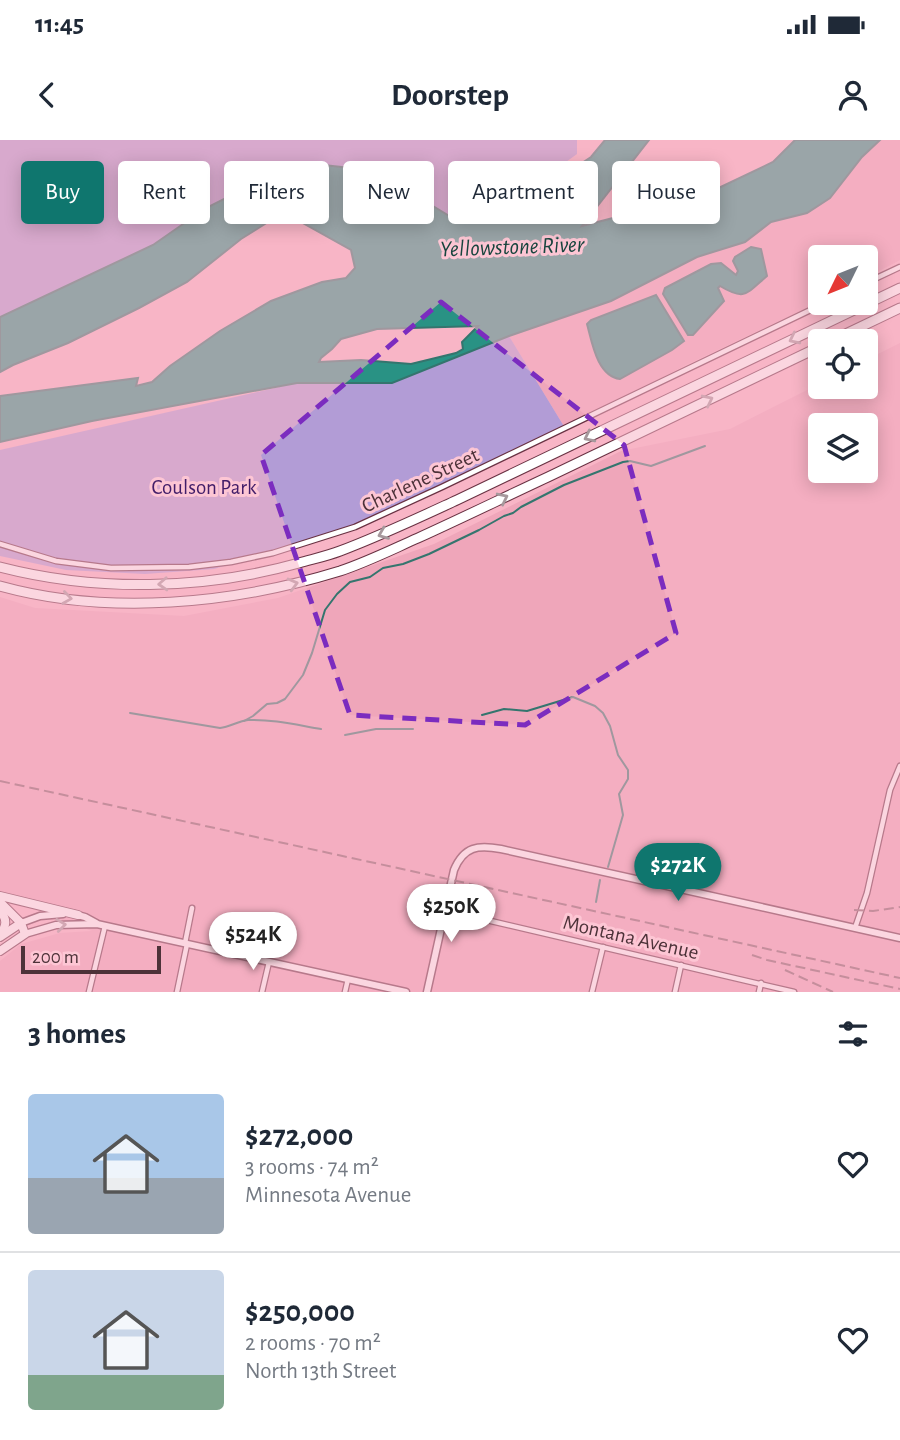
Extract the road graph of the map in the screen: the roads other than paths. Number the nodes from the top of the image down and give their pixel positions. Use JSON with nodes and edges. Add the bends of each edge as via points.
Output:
{"nodes":[{"id":1,"x":900,"y":267,"type":"edge"},
{"id":2,"x":878,"y":277,"type":"edge"},
{"id":3,"x":900,"y":288,"type":"edge"},
{"id":4,"x":900,"y":308,"type":"edge"},
{"id":5,"x":808,"y":311,"type":"edge"},
{"id":6,"x":856,"y":329,"type":"edge"},
{"id":7,"x":808,"y":352,"type":"edge"},
{"id":8,"x":0,"y":544,"type":"edge"},
{"id":9,"x":0,"y":567,"type":"edge"},
{"id":10,"x":0,"y":586,"type":"edge"},
{"id":11,"x":900,"y":765,"type":"edge"},
{"id":12,"x":0,"y":896,"type":"edge"},
{"id":13,"x":0,"y":902,"type":"edge"},
{"id":14,"x":192,"y":908,"type":"dead end"},
{"id":15,"x":0,"y":911,"type":"edge"},
{"id":16,"x":461,"y":914,"type":"dead end"},
{"id":17,"x":78,"y":915,"type":"junction"},
{"id":18,"x":21,"y":923,"type":"junction"},
{"id":19,"x":97,"y":924,"type":"junction"},
{"id":20,"x":105,"y":926,"type":"junction"},
{"id":21,"x":855,"y":928,"type":"junction"},
{"id":22,"x":26,"y":934,"type":"junction"},
{"id":23,"x":0,"y":936,"type":"edge"},
{"id":24,"x":900,"y":938,"type":"edge"},
{"id":25,"x":186,"y":944,"type":"junction"},
{"id":26,"x":603,"y":947,"type":"junction"},
{"id":27,"x":0,"y":951,"type":"edge"},
{"id":28,"x":269,"y":962,"type":"junction"},
{"id":29,"x":681,"y":965,"type":"junction"},
{"id":30,"x":348,"y":979,"type":"junction"},
{"id":31,"x":761,"y":984,"type":"junction"},
{"id":32,"x":89,"y":992,"type":"edge"},
{"id":33,"x":177,"y":992,"type":"edge"},
{"id":34,"x":262,"y":992,"type":"edge"},
{"id":35,"x":345,"y":992,"type":"edge"},
{"id":36,"x":407,"y":992,"type":"edge"},
{"id":37,"x":426,"y":992,"type":"edge"},
{"id":38,"x":592,"y":992,"type":"edge"},
{"id":39,"x":675,"y":992,"type":"edge"},
{"id":40,"x":759,"y":992,"type":"edge"},
{"id":41,"x":794,"y":992,"type":"edge"}],
"edges":[{"from":1,"to":2,"type":"street"},
{"from":3,"to":9,"type":"highway","one_way":true,"via":[[457,500],[338,552],[208,582],[144,585],[80,582]]},
{"from":4,"to":6,"type":"highway"},
{"from":5,"to":8,"type":"street","name":"Charlene Street","via":[[355,527],[273,553],[189,567],[111,568],[57,561]]},
{"from":10,"to":7,"type":"highway","one_way":true,"via":[[77,600],[144,603],[273,589],[343,570]]},
{"from":11,"to":21,"type":"street"},
{"from":12,"to":17,"type":"highway"},
{"from":13,"to":18,"type":"highway"},
{"from":14,"to":25,"type":"street"},
{"from":15,"to":23,"type":"highway","via":[[6,918]]},
{"from":16,"to":26,"type":"street","name":"Montana Avenue"},
{"from":17,"to":18,"type":"street","via":[[53,914]]},
{"from":17,"to":19,"type":"street"},
{"from":18,"to":22,"type":"highway"},
{"from":18,"to":23,"type":"highway"},
{"from":19,"to":20,"type":"street"},
{"from":22,"to":19,"type":"street","one_way":true,"via":[[56,925]]},
{"from":20,"to":25,"type":"street"},
{"from":20,"to":32,"type":"street"},
{"from":21,"to":24,"type":"street"},
{"from":21,"to":37,"type":"street","via":[[476,847],[463,855],[454,870]]},
{"from":22,"to":27,"type":"highway"},
{"from":25,"to":28,"type":"street"},
{"from":25,"to":33,"type":"street"},
{"from":26,"to":29,"type":"street","name":"Montana Avenue"},
{"from":26,"to":38,"type":"street"},
{"from":28,"to":30,"type":"street"},
{"from":28,"to":34,"type":"street"},
{"from":29,"to":31,"type":"street","name":"Montana Avenue"},
{"from":29,"to":39,"type":"street"},
{"from":30,"to":35,"type":"street"},
{"from":30,"to":36,"type":"street"},
{"from":31,"to":40,"type":"street"},
{"from":31,"to":41,"type":"street","name":"Montana Avenue"}]}
